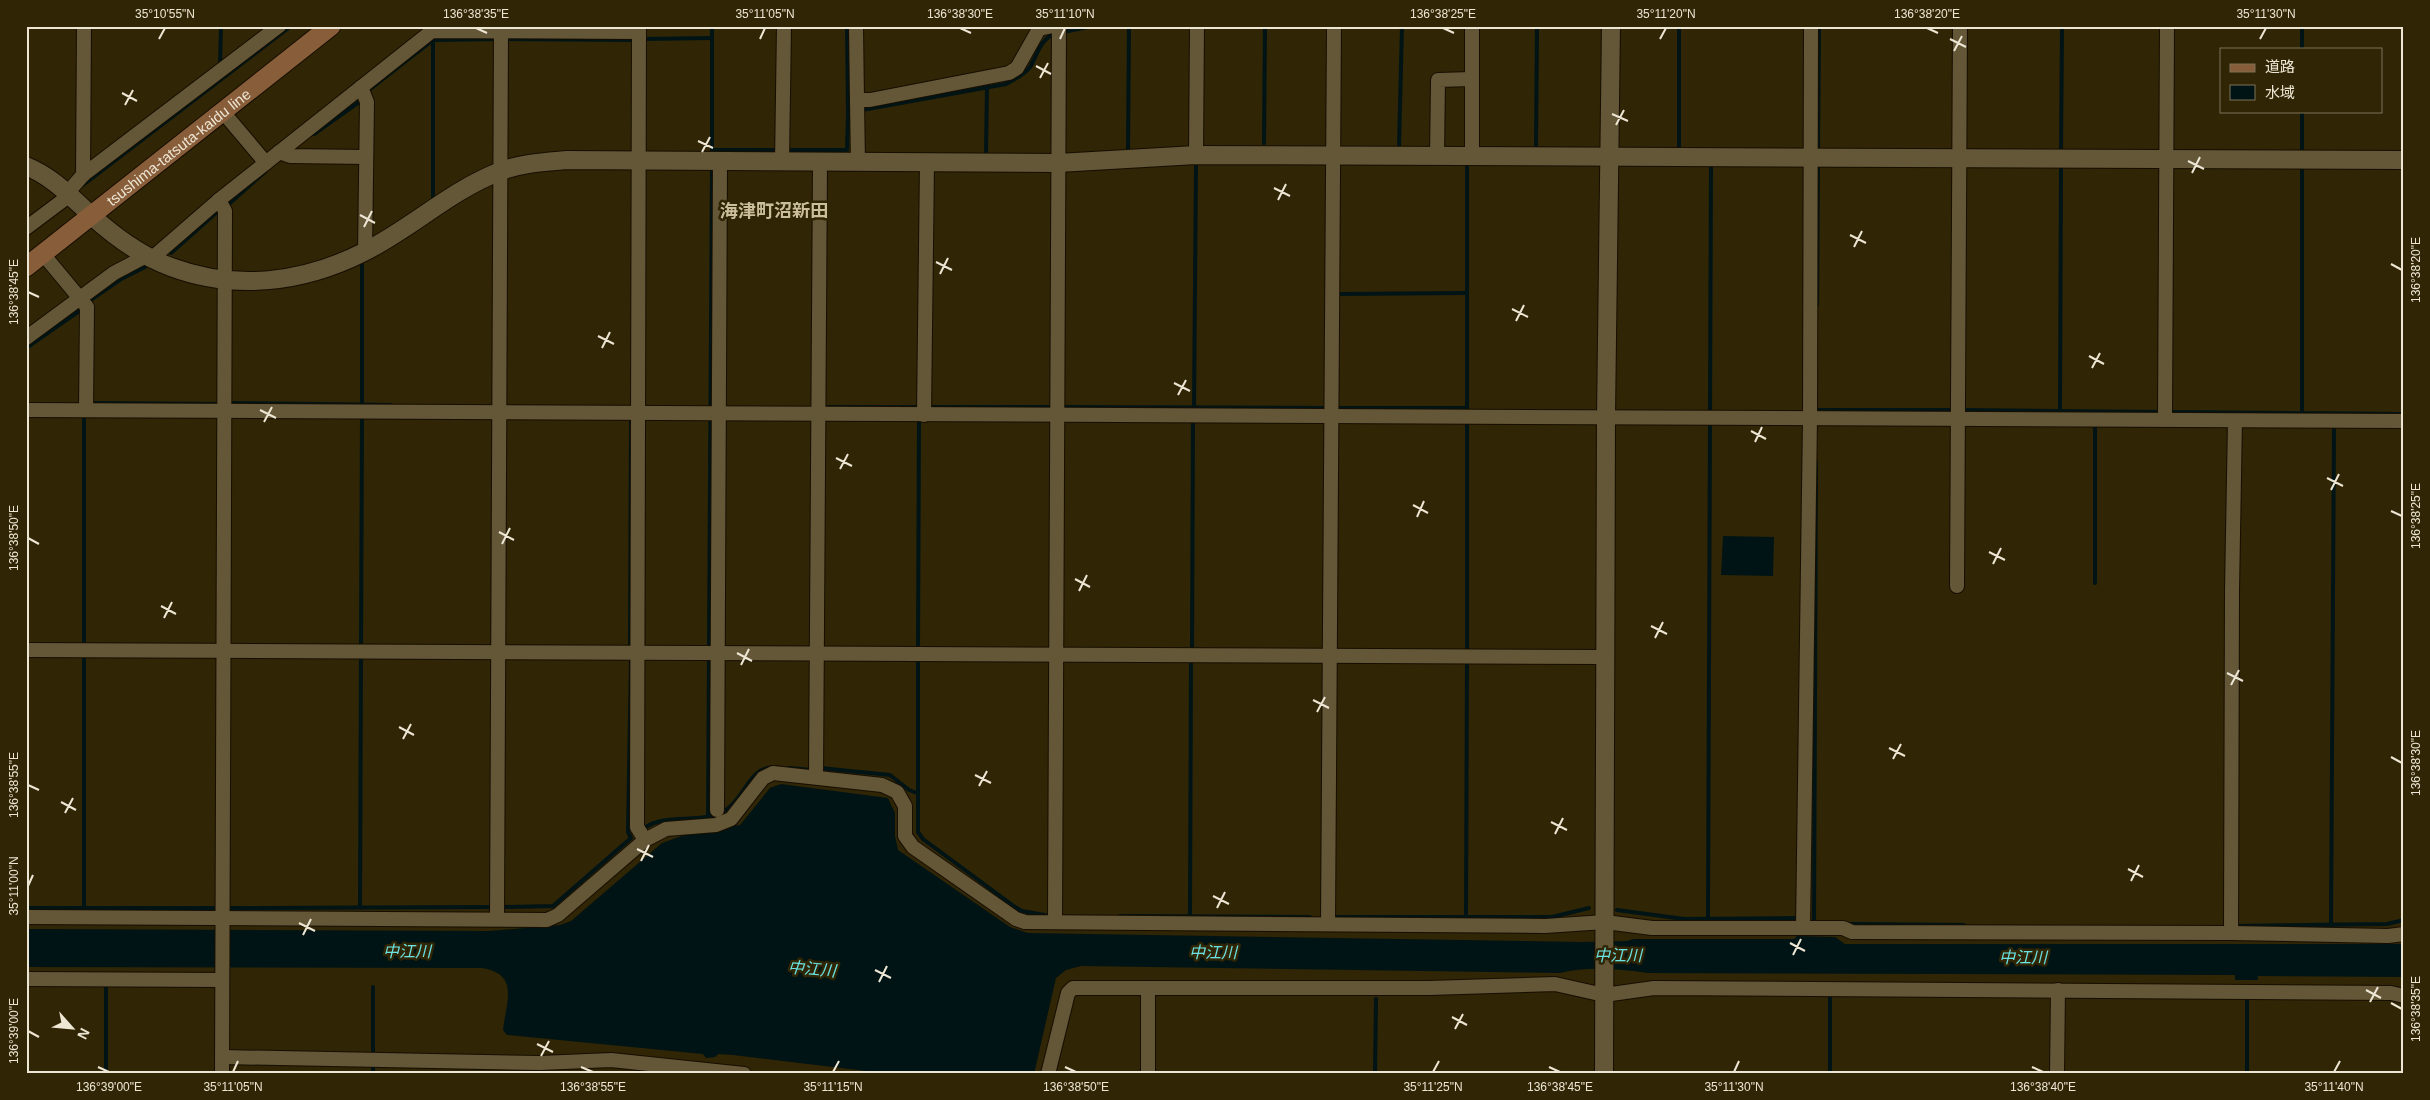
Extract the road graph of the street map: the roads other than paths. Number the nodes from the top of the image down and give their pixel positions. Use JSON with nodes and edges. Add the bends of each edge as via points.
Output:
{"nodes":[{"id":1,"x":84,"y":26,"type":"edge"},
{"id":2,"x":278,"y":26,"type":"edge"},
{"id":3,"x":330,"y":26,"type":"edge"},
{"id":4,"x":784,"y":26,"type":"edge"},
{"id":5,"x":856,"y":26,"type":"edge"},
{"id":6,"x":1059,"y":26,"type":"edge"},
{"id":7,"x":1197,"y":26,"type":"edge"},
{"id":8,"x":1334,"y":26,"type":"edge"},
{"id":9,"x":1472,"y":26,"type":"edge"},
{"id":10,"x":1612,"y":26,"type":"edge"},
{"id":11,"x":1811,"y":26,"type":"edge"},
{"id":12,"x":1960,"y":26,"type":"edge"},
{"id":13,"x":2167,"y":26,"type":"edge"},
{"id":14,"x":1043,"y":27,"type":"edge"},
{"id":15,"x":438,"y":29,"type":"edge"},
{"id":16,"x":638,"y":29,"type":"edge"},
{"id":17,"x":501,"y":32,"type":"junction"},
{"id":18,"x":1472,"y":79,"type":"junction"},
{"id":19,"x":361,"y":87,"type":"junction"},
{"id":20,"x":857,"y":100,"type":"junction"},
{"id":21,"x":223,"y":112,"type":"junction"},
{"id":22,"x":279,"y":152,"type":"junction"},
{"id":23,"x":1196,"y":155,"type":"junction"},
{"id":24,"x":1333,"y":156,"type":"junction"},
{"id":25,"x":1437,"y":156,"type":"junction"},
{"id":26,"x":1472,"y":156,"type":"junction"},
{"id":27,"x":366,"y":157,"type":"junction"},
{"id":28,"x":1612,"y":157,"type":"junction"},
{"id":29,"x":1810,"y":157,"type":"junction"},
{"id":30,"x":1959,"y":157,"type":"junction"},
{"id":31,"x":2166,"y":159,"type":"junction"},
{"id":32,"x":2404,"y":160,"type":"edge"},
{"id":33,"x":639,"y":161,"type":"junction"},
{"id":34,"x":715,"y":162,"type":"junction"},
{"id":35,"x":782,"y":162,"type":"junction"},
{"id":36,"x":266,"y":163,"type":"junction"},
{"id":37,"x":820,"y":163,"type":"junction"},
{"id":38,"x":858,"y":163,"type":"junction"},
{"id":39,"x":927,"y":163,"type":"junction"},
{"id":40,"x":1058,"y":163,"type":"junction"},
{"id":41,"x":26,"y":166,"type":"edge"},
{"id":42,"x":500,"y":171,"type":"junction"},
{"id":43,"x":83,"y":175,"type":"junction"},
{"id":44,"x":69,"y":193,"type":"junction"},
{"id":45,"x":219,"y":200,"type":"junction"},
{"id":46,"x":92,"y":216,"type":"junction"},
{"id":47,"x":26,"y":228,"type":"edge"},
{"id":48,"x":365,"y":252,"type":"junction"},
{"id":49,"x":43,"y":254,"type":"junction"},
{"id":50,"x":149,"y":257,"type":"junction"},
{"id":51,"x":26,"y":267,"type":"edge"},
{"id":52,"x":224,"y":280,"type":"junction"},
{"id":53,"x":80,"y":298,"type":"junction"},
{"id":54,"x":26,"y":338,"type":"edge"},
{"id":55,"x":26,"y":410,"type":"edge"},
{"id":56,"x":86,"y":410,"type":"junction"},
{"id":57,"x":223,"y":411,"type":"junction"},
{"id":58,"x":500,"y":413,"type":"junction"},
{"id":59,"x":714,"y":413,"type":"junction"},
{"id":60,"x":638,"y":414,"type":"junction"},
{"id":61,"x":820,"y":415,"type":"junction"},
{"id":62,"x":924,"y":415,"type":"junction"},
{"id":63,"x":1058,"y":415,"type":"junction"},
{"id":64,"x":1332,"y":416,"type":"junction"},
{"id":65,"x":1606,"y":417,"type":"junction"},
{"id":66,"x":1810,"y":418,"type":"junction"},
{"id":67,"x":2165,"y":418,"type":"junction"},
{"id":68,"x":1958,"y":419,"type":"junction"},
{"id":69,"x":2235,"y":421,"type":"junction"},
{"id":70,"x":2404,"y":421,"type":"edge"},
{"id":71,"x":1957,"y":586,"type":"dead end"},
{"id":72,"x":26,"y":650,"type":"edge"},
{"id":73,"x":223,"y":651,"type":"junction"},
{"id":74,"x":499,"y":652,"type":"junction"},
{"id":75,"x":637,"y":652,"type":"junction"},
{"id":76,"x":713,"y":653,"type":"junction"},
{"id":77,"x":818,"y":653,"type":"junction"},
{"id":78,"x":1056,"y":654,"type":"junction"},
{"id":79,"x":1330,"y":655,"type":"junction"},
{"id":80,"x":1606,"y":657,"type":"junction"},
{"id":81,"x":816,"y":778,"type":"junction"},
{"id":82,"x":716,"y":810,"type":"dead end"},
{"id":83,"x":645,"y":840,"type":"junction"},
{"id":84,"x":26,"y":917,"type":"edge"},
{"id":85,"x":497,"y":918,"type":"junction"},
{"id":86,"x":222,"y":922,"type":"junction"},
{"id":87,"x":1055,"y":922,"type":"junction"},
{"id":88,"x":1328,"y":924,"type":"junction"},
{"id":89,"x":1605,"y":926,"type":"junction"},
{"id":90,"x":1804,"y":928,"type":"junction"},
{"id":91,"x":2231,"y":933,"type":"junction"},
{"id":92,"x":2404,"y":934,"type":"edge"},
{"id":93,"x":223,"y":976,"type":"junction"},
{"id":94,"x":26,"y":979,"type":"edge"},
{"id":95,"x":1148,"y":988,"type":"junction"},
{"id":96,"x":1604,"y":989,"type":"junction"},
{"id":97,"x":2058,"y":990,"type":"junction"},
{"id":98,"x":2404,"y":996,"type":"edge"},
{"id":99,"x":222,"y":1057,"type":"junction"},
{"id":100,"x":539,"y":1069,"type":"edge"},
{"id":101,"x":222,"y":1074,"type":"edge"},
{"id":102,"x":744,"y":1074,"type":"edge"},
{"id":103,"x":1048,"y":1074,"type":"edge"},
{"id":104,"x":1148,"y":1074,"type":"edge"},
{"id":105,"x":1604,"y":1074,"type":"edge"},
{"id":106,"x":2057,"y":1074,"type":"edge"}],
"edges":[{"from":1,"to":43,"type":"street"},
{"from":2,"to":43,"type":"street"},
{"from":3,"to":21,"type":"main road","name":"tsushima-tatsuta-kaidu line"},
{"from":4,"to":35,"type":"street"},
{"from":5,"to":20,"type":"street"},
{"from":6,"to":40,"type":"street"},
{"from":7,"to":23,"type":"street"},
{"from":8,"to":24,"type":"street"},
{"from":9,"to":18,"type":"street"},
{"from":10,"to":28,"type":"street"},
{"from":11,"to":29,"type":"street"},
{"from":12,"to":30,"type":"street"},
{"from":13,"to":31,"type":"street"},
{"from":14,"to":20,"type":"street","via":[[1017,68],[1009,73]]},
{"from":15,"to":17,"type":"street"},
{"from":15,"to":19,"type":"street"},
{"from":16,"to":17,"type":"street"},
{"from":16,"to":33,"type":"street"},
{"from":17,"to":42,"type":"street"},
{"from":18,"to":25,"type":"street","via":[[1438,80]]},
{"from":18,"to":26,"type":"street"},
{"from":19,"to":22,"type":"street"},
{"from":19,"to":27,"type":"street","via":[[367,102]]},
{"from":20,"to":38,"type":"street"},
{"from":21,"to":36,"type":"street"},
{"from":21,"to":46,"type":"main road","name":"tsushima-tatsuta-kaidu line"},
{"from":22,"to":27,"type":"street","via":[[290,156]]},
{"from":22,"to":36,"type":"street"},
{"from":23,"to":24,"type":"street"},
{"from":23,"to":40,"type":"street"},
{"from":24,"to":25,"type":"street"},
{"from":24,"to":64,"type":"street"},
{"from":25,"to":26,"type":"street"},
{"from":26,"to":28,"type":"street"},
{"from":27,"to":48,"type":"street"},
{"from":28,"to":29,"type":"street"},
{"from":28,"to":65,"type":"street"},
{"from":29,"to":30,"type":"street"},
{"from":29,"to":66,"type":"street"},
{"from":30,"to":31,"type":"street"},
{"from":30,"to":68,"type":"street"},
{"from":31,"to":32,"type":"street"},
{"from":31,"to":67,"type":"street"},
{"from":33,"to":34,"type":"street"},
{"from":33,"to":42,"type":"street","via":[[567,160],[528,163]]},
{"from":33,"to":60,"type":"street"},
{"from":34,"to":35,"type":"street"},
{"from":34,"to":59,"type":"street"},
{"from":35,"to":37,"type":"street"},
{"from":36,"to":45,"type":"street"},
{"from":37,"to":38,"type":"street"},
{"from":37,"to":61,"type":"street"},
{"from":38,"to":39,"type":"street"},
{"from":39,"to":40,"type":"street"},
{"from":39,"to":62,"type":"street"},
{"from":40,"to":63,"type":"street"},
{"from":41,"to":44,"type":"street","via":[[38,170]]},
{"from":42,"to":48,"type":"street","via":[[463,189]]},
{"from":42,"to":58,"type":"street"},
{"from":43,"to":44,"type":"street"},
{"from":44,"to":46,"type":"street"},
{"from":44,"to":47,"type":"street"},
{"from":45,"to":50,"type":"street"},
{"from":45,"to":52,"type":"street","via":[[225,211]]},
{"from":46,"to":49,"type":"main road","name":"tsushima-tatsuta-kaidu line"},
{"from":46,"to":50,"type":"street","via":[[125,243]]},
{"from":48,"to":52,"type":"street","via":[[305,275],[262,282]]},
{"from":49,"to":51,"type":"main road","name":"tsushima-tatsuta-kaidu line"},
{"from":49,"to":53,"type":"street"},
{"from":50,"to":52,"type":"street","via":[[191,274]]},
{"from":50,"to":53,"type":"street","via":[[114,273]]},
{"from":52,"to":57,"type":"street"},
{"from":53,"to":54,"type":"street"},
{"from":53,"to":56,"type":"street","via":[[87,307]]},
{"from":55,"to":56,"type":"street"},
{"from":56,"to":57,"type":"street"},
{"from":57,"to":58,"type":"street"},
{"from":57,"to":73,"type":"street"},
{"from":58,"to":60,"type":"street"},
{"from":58,"to":74,"type":"street"},
{"from":59,"to":60,"type":"street"},
{"from":59,"to":61,"type":"street"},
{"from":59,"to":76,"type":"street"},
{"from":60,"to":75,"type":"street"},
{"from":61,"to":62,"type":"street"},
{"from":61,"to":77,"type":"street"},
{"from":62,"to":63,"type":"street"},
{"from":63,"to":64,"type":"street"},
{"from":63,"to":78,"type":"street"},
{"from":64,"to":65,"type":"street"},
{"from":64,"to":79,"type":"street"},
{"from":65,"to":66,"type":"street"},
{"from":65,"to":80,"type":"street"},
{"from":66,"to":68,"type":"street"},
{"from":66,"to":90,"type":"street"},
{"from":67,"to":68,"type":"street"},
{"from":67,"to":69,"type":"street"},
{"from":68,"to":71,"type":"street"},
{"from":69,"to":70,"type":"street"},
{"from":69,"to":91,"type":"street"},
{"from":72,"to":73,"type":"street"},
{"from":73,"to":74,"type":"street"},
{"from":73,"to":86,"type":"street"},
{"from":74,"to":75,"type":"street"},
{"from":74,"to":85,"type":"street"},
{"from":75,"to":76,"type":"street"},
{"from":75,"to":83,"type":"street","via":[[637,827]]},
{"from":76,"to":77,"type":"street"},
{"from":76,"to":82,"type":"street"},
{"from":77,"to":78,"type":"street"},
{"from":77,"to":81,"type":"street"},
{"from":78,"to":79,"type":"street"},
{"from":78,"to":87,"type":"street"},
{"from":79,"to":80,"type":"street"},
{"from":79,"to":88,"type":"street"},
{"from":80,"to":89,"type":"street"},
{"from":81,"to":83,"type":"street","via":[[773,773],[763,778],[732,820],[716,826],[666,829]]},
{"from":81,"to":87,"type":"street","via":[[882,785],[897,792],[905,806],[905,836],[913,846],[1016,919]]},
{"from":83,"to":85,"type":"street","via":[[558,915],[547,920]]},
{"from":84,"to":86,"type":"street"},
{"from":85,"to":86,"type":"street"},
{"from":86,"to":93,"type":"street"},
{"from":87,"to":88,"type":"street"},
{"from":88,"to":89,"type":"street"},
{"from":89,"to":90,"type":"street"},
{"from":89,"to":96,"type":"street"},
{"from":90,"to":91,"type":"street","via":[[1843,928],[1852,932]]},
{"from":91,"to":92,"type":"street"},
{"from":93,"to":94,"type":"street"},
{"from":93,"to":99,"type":"street"},
{"from":95,"to":96,"type":"street","via":[[1429,988],[1555,984]]},
{"from":95,"to":103,"type":"street","via":[[1073,988],[1068,993]]},
{"from":95,"to":104,"type":"street"},
{"from":96,"to":97,"type":"street"},
{"from":96,"to":105,"type":"street"},
{"from":97,"to":98,"type":"street","via":[[2391,993]]},
{"from":97,"to":106,"type":"street"},
{"from":99,"to":100,"type":"street"},
{"from":99,"to":101,"type":"street"},
{"from":100,"to":102,"type":"street","via":[[611,1060]]}]}
